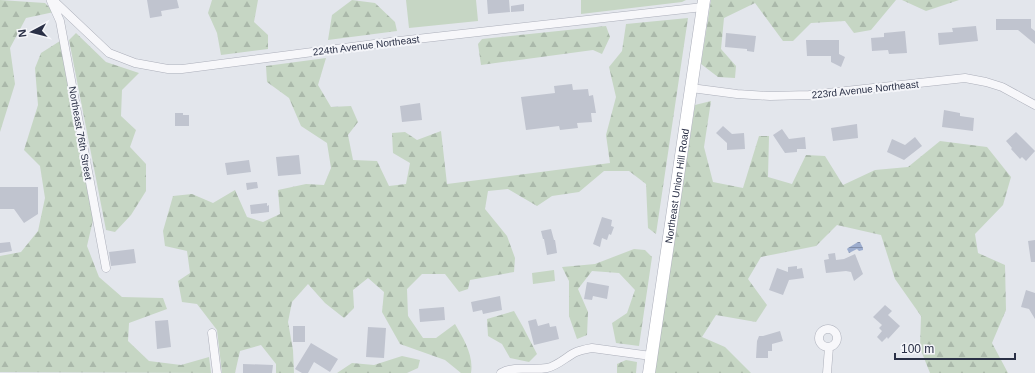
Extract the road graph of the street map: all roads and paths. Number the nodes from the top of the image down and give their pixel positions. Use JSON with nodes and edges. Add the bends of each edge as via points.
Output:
{"nodes":[{"id":1,"x":52,"y":0,"type":"edge"},
{"id":2,"x":703,"y":4,"type":"edge"},
{"id":3,"x":691,"y":88,"type":"junction"},
{"id":4,"x":1035,"y":104,"type":"edge"},
{"id":5,"x":106,"y":268,"type":"dead end"},
{"id":6,"x":212,"y":333,"type":"dead end"},
{"id":7,"x":829,"y":347,"type":"dead end"},
{"id":8,"x":652,"y":356,"type":"junction"},
{"id":9,"x":217,"y":373,"type":"edge"},
{"id":10,"x":501,"y":373,"type":"edge"},
{"id":11,"x":649,"y":373,"type":"edge"},
{"id":12,"x":827,"y":373,"type":"edge"}],
"edges":[{"from":1,"to":2,"type":"street","name":"224th Avenue Northeast","via":[[109,53],[168,69]]},
{"from":1,"to":5,"type":"street","name":"Northeast 76th Street","via":[[60,21]]},
{"from":2,"to":3,"type":"street","name":"Northeast Union Hill Road"},
{"from":3,"to":4,"type":"street","name":"223rd Avenue Northeast","via":[[770,96],[809,95],[964,78],[1002,87]]},
{"from":3,"to":8,"type":"street","name":"Northeast Union Hill Road"},
{"from":6,"to":9,"type":"street"},
{"from":7,"to":12,"type":"street"},
{"from":8,"to":10,"type":"street","via":[[592,348],[574,353],[547,368],[517,368]]},
{"from":8,"to":11,"type":"street","name":"Northeast Union Hill Road"}]}
